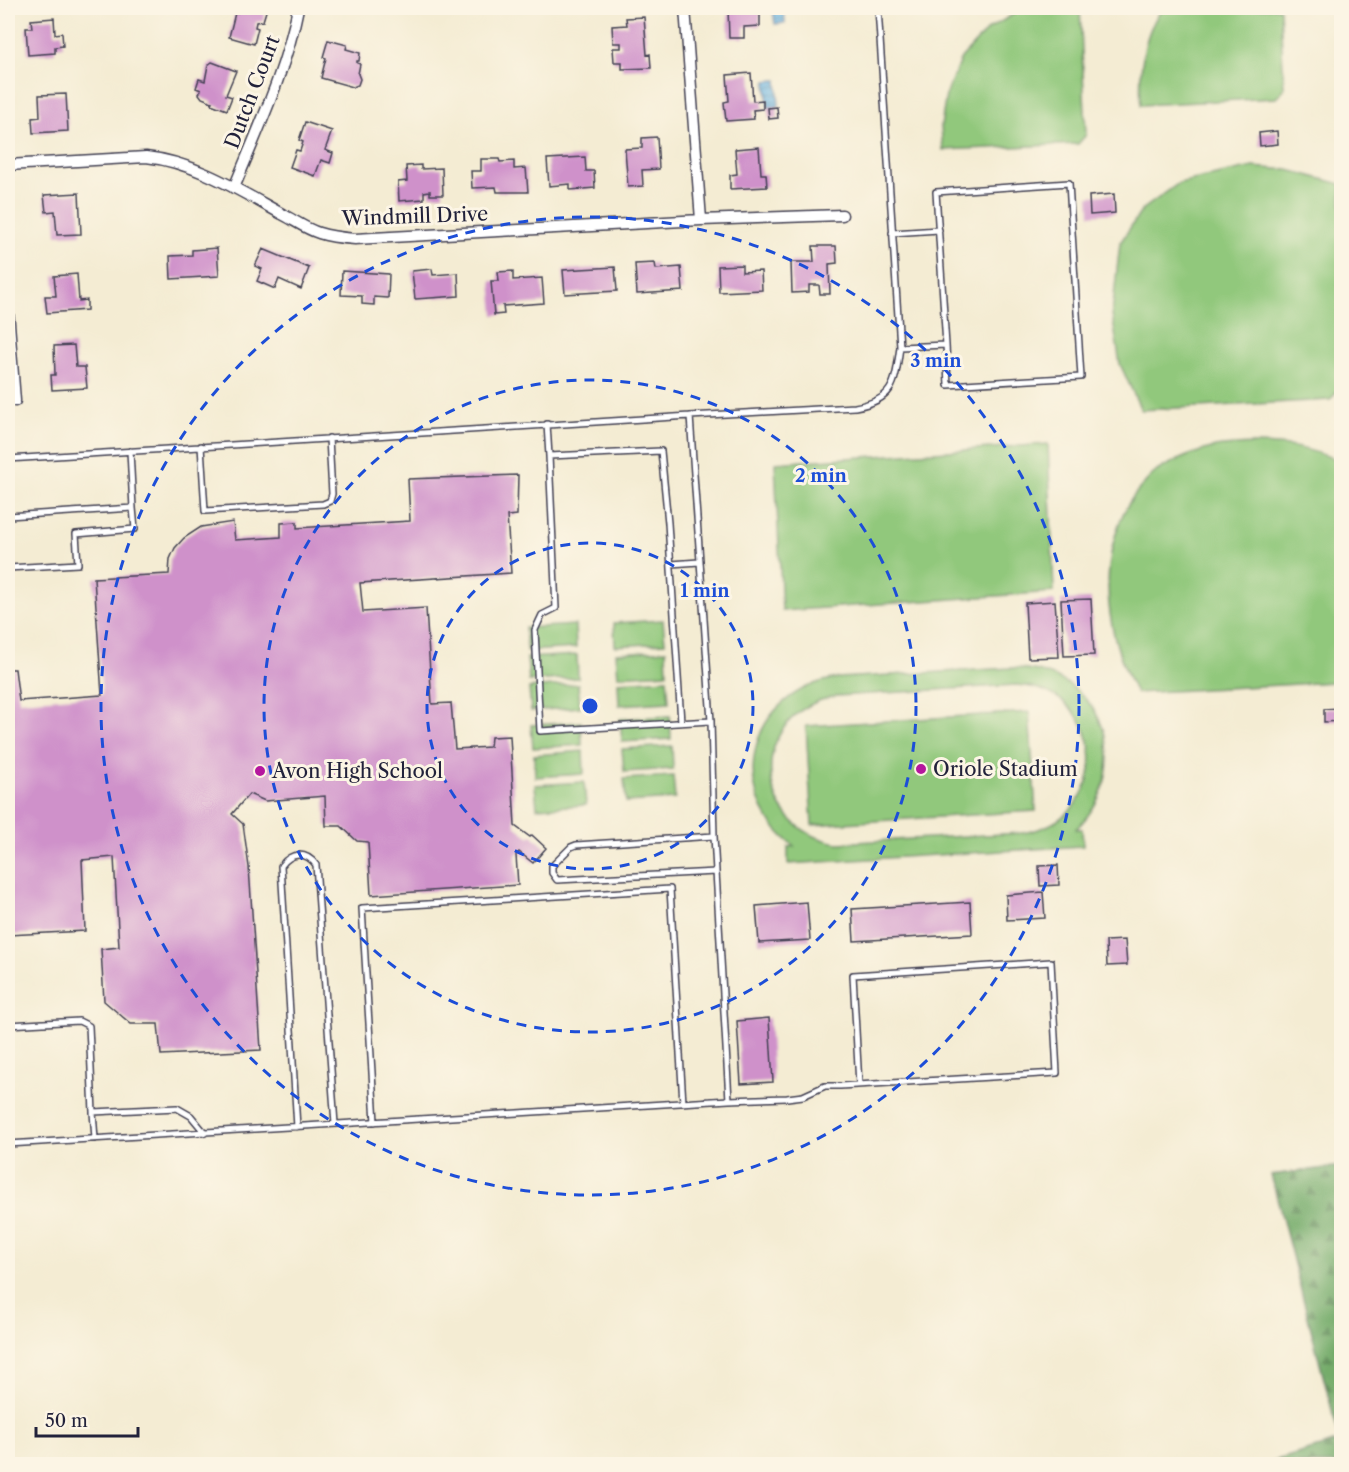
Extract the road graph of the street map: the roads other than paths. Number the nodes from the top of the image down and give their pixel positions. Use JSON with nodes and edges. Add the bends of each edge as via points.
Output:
{"nodes":[{"id":1,"x":298,"y":8,"type":"edge"},
{"id":2,"x":685,"y":8,"type":"edge"},
{"id":3,"x":878,"y":8,"type":"edge"},
{"id":4,"x":8,"y":165,"type":"edge"},
{"id":5,"x":234,"y":188,"type":"junction"},
{"id":6,"x":842,"y":214,"type":"dead end"},
{"id":7,"x":701,"y":220,"type":"junction"},
{"id":8,"x":939,"y":230,"type":"junction"},
{"id":9,"x":892,"y":233,"type":"junction"},
{"id":10,"x":8,"y":310,"type":"edge"},
{"id":11,"x":946,"y":345,"type":"junction"},
{"id":12,"x":900,"y":347,"type":"junction"},
{"id":13,"x":15,"y":401,"type":"dead end"},
{"id":14,"x":690,"y":416,"type":"junction"},
{"id":15,"x":547,"y":424,"type":"junction"},
{"id":16,"x":330,"y":438,"type":"junction"},
{"id":17,"x":201,"y":447,"type":"junction"},
{"id":18,"x":130,"y":451,"type":"junction"},
{"id":19,"x":549,"y":456,"type":"junction"},
{"id":20,"x":8,"y":459,"type":"edge"},
{"id":21,"x":133,"y":508,"type":"junction"},
{"id":22,"x":8,"y":516,"type":"edge"},
{"id":23,"x":699,"y":562,"type":"junction"},
{"id":24,"x":671,"y":564,"type":"junction"},
{"id":25,"x":8,"y":568,"type":"edge"},
{"id":26,"x":711,"y":721,"type":"junction"},
{"id":27,"x":681,"y":722,"type":"junction"},
{"id":28,"x":714,"y":836,"type":"junction"},
{"id":29,"x":716,"y":872,"type":"junction"},
{"id":30,"x":8,"y":1025,"type":"edge"},
{"id":31,"x":859,"y":1085,"type":"junction"},
{"id":32,"x":729,"y":1100,"type":"junction"},
{"id":33,"x":683,"y":1102,"type":"junction"},
{"id":34,"x":93,"y":1112,"type":"junction"},
{"id":35,"x":375,"y":1122,"type":"junction"},
{"id":36,"x":335,"y":1124,"type":"junction"},
{"id":37,"x":297,"y":1127,"type":"junction"},
{"id":38,"x":205,"y":1132,"type":"junction"},
{"id":39,"x":95,"y":1139,"type":"junction"},
{"id":40,"x":8,"y":1144,"type":"edge"}],
"edges":[{"from":1,"to":5,"type":"street","name":"Dutch Court","via":[[282,70]]},
{"from":2,"to":7,"type":"street"},
{"from":3,"to":9,"type":"lane"},
{"from":4,"to":5,"type":"street","name":"Windmill Drive","via":[[166,159]]},
{"from":5,"to":7,"type":"street","name":"Windmill Drive","via":[[316,232],[355,239]]},
{"from":6,"to":7,"type":"street","name":"Windmill Drive"},
{"from":8,"to":9,"type":"lane"},
{"from":8,"to":11,"type":"lane"},
{"from":8,"to":11,"type":"lane","via":[[936,192],[1069,183],[1081,377],[948,385]]},
{"from":9,"to":12,"type":"lane"},
{"from":10,"to":13,"type":"street"},
{"from":11,"to":12,"type":"lane"},
{"from":12,"to":14,"type":"lane","via":[[892,388],[873,404]]},
{"from":14,"to":15,"type":"lane"},
{"from":14,"to":23,"type":"lane"},
{"from":15,"to":16,"type":"lane"},
{"from":15,"to":19,"type":"lane"},
{"from":16,"to":17,"type":"lane"},
{"from":16,"to":17,"type":"lane","via":[[332,494],[330,501],[323,504],[205,511]]},
{"from":17,"to":18,"type":"lane"},
{"from":18,"to":20,"type":"lane"},
{"from":18,"to":21,"type":"lane"},
{"from":19,"to":24,"type":"lane","via":[[661,451]]},
{"from":19,"to":27,"type":"lane","via":[[556,608],[542,615],[535,630],[540,731]]},
{"from":21,"to":22,"type":"lane"},
{"from":21,"to":25,"type":"lane","via":[[135,529],[76,534],[78,564]]},
{"from":23,"to":24,"type":"lane"},
{"from":23,"to":26,"type":"lane"},
{"from":24,"to":27,"type":"lane"},
{"from":26,"to":27,"type":"lane"},
{"from":26,"to":28,"type":"lane"},
{"from":28,"to":29,"type":"lane"},
{"from":28,"to":29,"type":"lane","via":[[576,845],[552,866],[552,873],[557,880]]},
{"from":29,"to":32,"type":"lane"},
{"from":30,"to":34,"type":"lane","via":[[79,1021],[89,1026]]},
{"from":31,"to":31,"type":"lane","via":[[1057,1073],[1051,962],[853,975]]},
{"from":31,"to":32,"type":"lane","via":[[825,1086],[787,1098]]},
{"from":32,"to":33,"type":"lane"},
{"from":33,"to":35,"type":"lane"},
{"from":33,"to":35,"type":"lane","via":[[670,889],[391,906],[362,908]]},
{"from":34,"to":38,"type":"lane","via":[[177,1108],[191,1116]]},
{"from":34,"to":39,"type":"lane"},
{"from":35,"to":36,"type":"lane"},
{"from":36,"to":37,"type":"lane"},
{"from":36,"to":37,"type":"lane","via":[[316,865],[304,855],[295,855],[286,858],[281,866]]},
{"from":37,"to":38,"type":"lane"},
{"from":38,"to":39,"type":"lane"},
{"from":39,"to":40,"type":"lane"}]}
